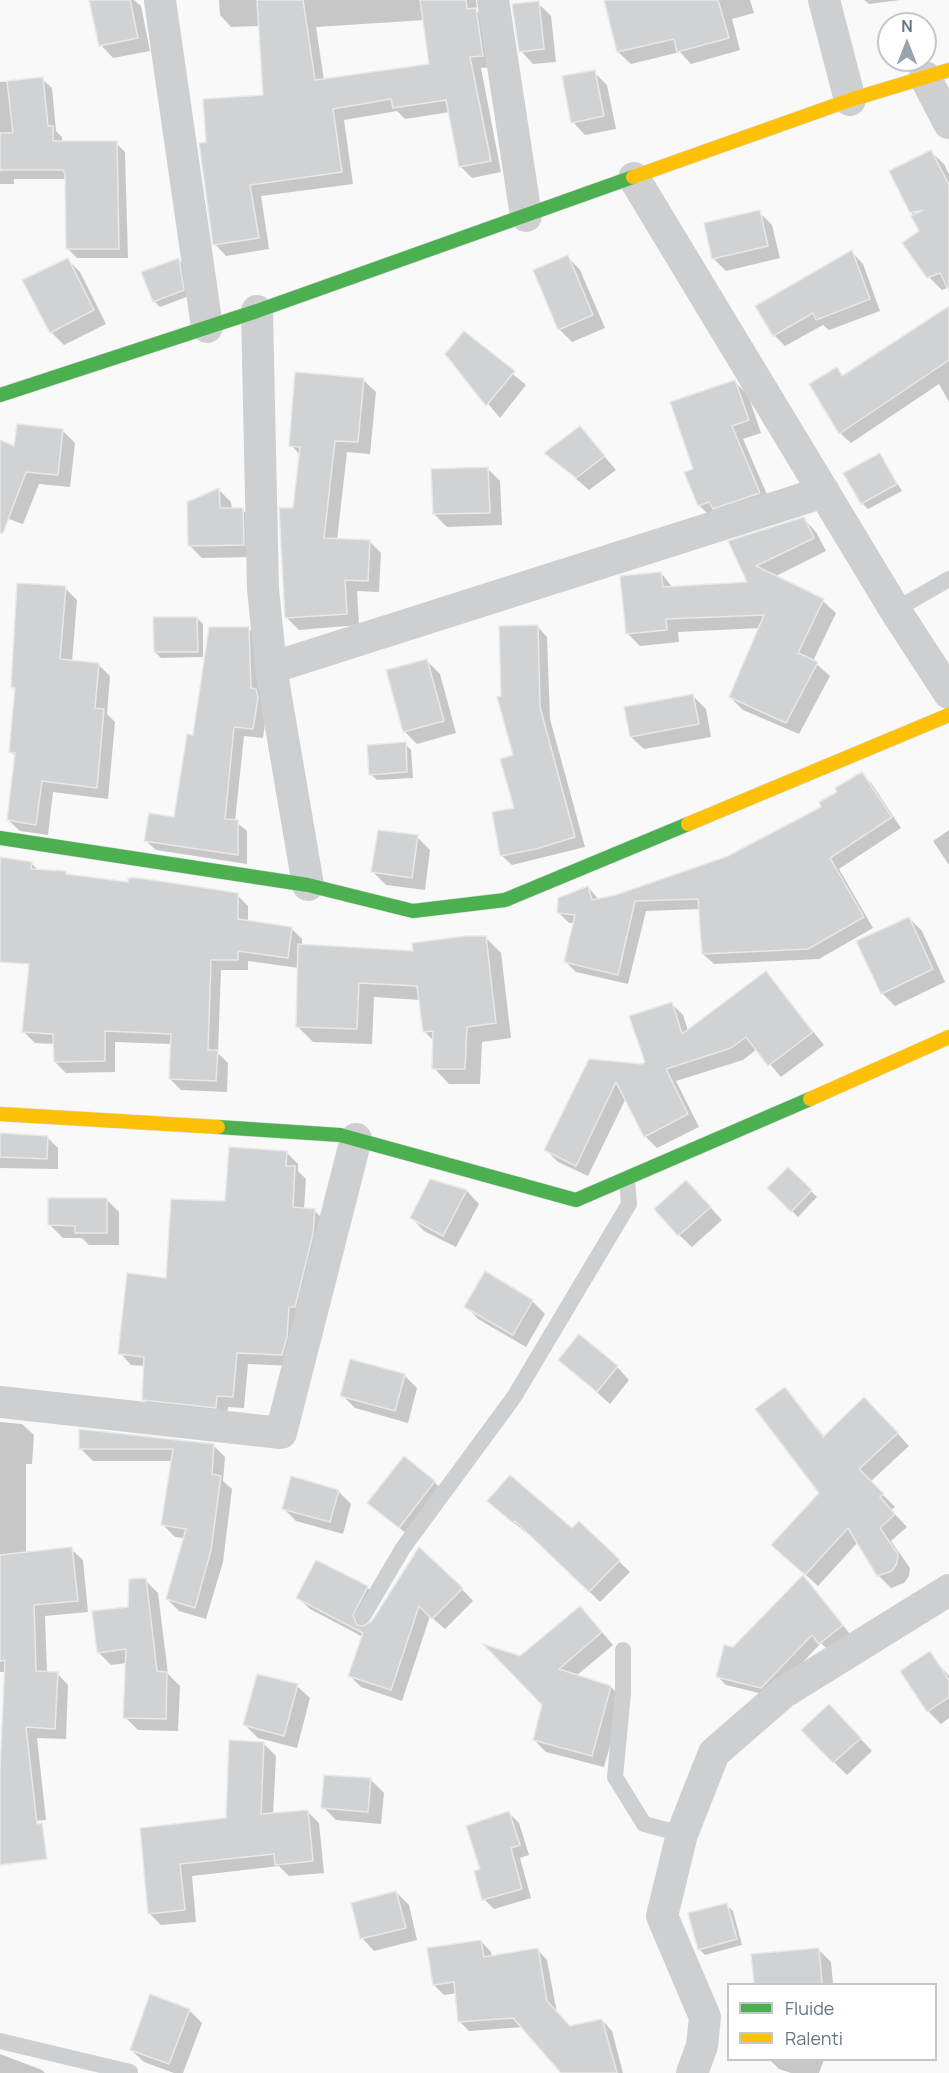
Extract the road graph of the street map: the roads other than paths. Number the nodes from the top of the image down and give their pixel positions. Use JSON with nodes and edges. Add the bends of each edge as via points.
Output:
{"nodes":[{"id":1,"x":493,"y":0,"type":"edge"},
{"id":2,"x":824,"y":0,"type":"edge"},
{"id":3,"x":160,"y":1,"type":"edge"},
{"id":4,"x":937,"y":73,"type":"edge"},
{"id":5,"x":850,"y":100,"type":"junction"},
{"id":6,"x":949,"y":123,"type":"edge"},
{"id":7,"x":634,"y":178,"type":"junction"},
{"id":8,"x":526,"y":216,"type":"junction"},
{"id":9,"x":257,"y":311,"type":"junction"},
{"id":10,"x":207,"y":327,"type":"junction"},
{"id":11,"x":0,"y":394,"type":"edge"},
{"id":12,"x":824,"y":492,"type":"junction"},
{"id":13,"x":949,"y":579,"type":"edge"},
{"id":14,"x":896,"y":610,"type":"junction"},
{"id":15,"x":271,"y":668,"type":"junction"},
{"id":16,"x":949,"y":693,"type":"edge"},
{"id":17,"x":949,"y":715,"type":"edge"},
{"id":18,"x":0,"y":838,"type":"edge"},
{"id":19,"x":308,"y":885,"type":"junction"},
{"id":20,"x":949,"y":1037,"type":"edge"},
{"id":21,"x":0,"y":1114,"type":"edge"},
{"id":22,"x":356,"y":1139,"type":"junction"},
{"id":23,"x":627,"y":1180,"type":"junction"},
{"id":24,"x":0,"y":1402,"type":"edge"},
{"id":25,"x":949,"y":1590,"type":"edge"},
{"id":26,"x":363,"y":1616,"type":"dead end"},
{"id":27,"x":623,"y":1650,"type":"dead end"},
{"id":28,"x":682,"y":1834,"type":"junction"},
{"id":29,"x":0,"y":2041,"type":"edge"},
{"id":30,"x":130,"y":2072,"type":"edge"},
{"id":31,"x":692,"y":2073,"type":"edge"}],
"edges":[{"from":1,"to":8,"type":"street"},
{"from":2,"to":5,"type":"street"},
{"from":3,"to":10,"type":"street"},
{"from":4,"to":5,"type":"street"},
{"from":4,"to":6,"type":"street"},
{"from":5,"to":7,"type":"street"},
{"from":7,"to":8,"type":"street"},
{"from":7,"to":12,"type":"street"},
{"from":8,"to":9,"type":"street"},
{"from":9,"to":10,"type":"street"},
{"from":9,"to":15,"type":"street","via":[[263,589]]},
{"from":10,"to":11,"type":"street"},
{"from":12,"to":14,"type":"street"},
{"from":12,"to":15,"type":"street"},
{"from":13,"to":14,"type":"lane"},
{"from":14,"to":16,"type":"street"},
{"from":15,"to":19,"type":"street"},
{"from":17,"to":19,"type":"street","via":[[505,900],[413,911]]},
{"from":18,"to":19,"type":"street"},
{"from":20,"to":23,"type":"street"},
{"from":21,"to":22,"type":"street"},
{"from":22,"to":23,"type":"street","via":[[576,1200]]},
{"from":22,"to":24,"type":"street","via":[[281,1433]]},
{"from":23,"to":26,"type":"lane","via":[[629,1204],[514,1397],[403,1548]]},
{"from":25,"to":28,"type":"street","via":[[783,1693],[714,1753]]},
{"from":27,"to":28,"type":"lane","via":[[615,1777],[644,1824]]},
{"from":28,"to":31,"type":"street","via":[[662,1916],[705,2018],[702,2046]]},
{"from":29,"to":30,"type":"lane"}]}
